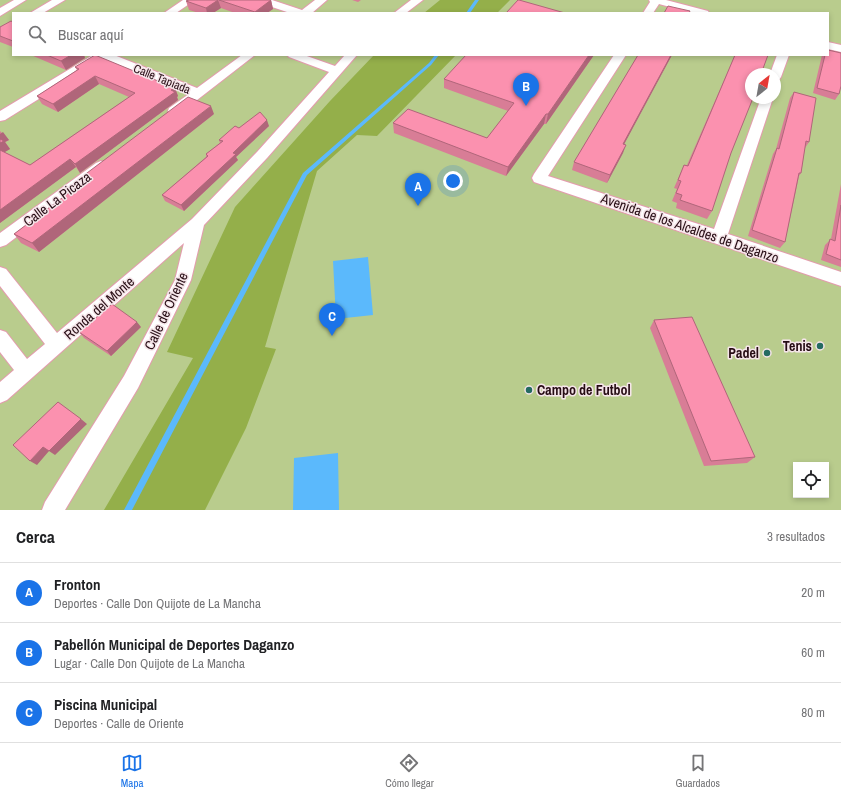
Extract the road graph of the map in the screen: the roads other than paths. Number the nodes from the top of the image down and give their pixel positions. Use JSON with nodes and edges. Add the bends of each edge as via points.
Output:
{"nodes":[{"id":1,"x":20,"y":0,"type":"edge"},
{"id":2,"x":60,"y":0,"type":"edge"},
{"id":3,"x":190,"y":0,"type":"edge"},
{"id":4,"x":261,"y":0,"type":"edge"},
{"id":5,"x":322,"y":0,"type":"edge"},
{"id":6,"x":418,"y":0,"type":"edge"},
{"id":7,"x":655,"y":0,"type":"edge"},
{"id":8,"x":37,"y":12,"type":"edge"},
{"id":9,"x":171,"y":12,"type":"edge"},
{"id":10,"x":298,"y":12,"type":"edge"},
{"id":11,"x":305,"y":12,"type":"edge"},
{"id":12,"x":400,"y":12,"type":"edge"},
{"id":13,"x":649,"y":12,"type":"edge"},
{"id":14,"x":700,"y":12,"type":"edge"},
{"id":15,"x":0,"y":13,"type":"edge"},
{"id":16,"x":12,"y":17,"type":"edge"},
{"id":17,"x":829,"y":45,"type":"edge"},
{"id":18,"x":841,"y":49,"type":"edge"},
{"id":19,"x":101,"y":56,"type":"edge"},
{"id":20,"x":106,"y":56,"type":"edge"},
{"id":21,"x":248,"y":56,"type":"edge"},
{"id":22,"x":297,"y":56,"type":"edge"},
{"id":23,"x":350,"y":56,"type":"edge"},
{"id":24,"x":619,"y":56,"type":"edge"},
{"id":25,"x":783,"y":56,"type":"edge"},
{"id":26,"x":778,"y":68,"type":"edge"},
{"id":27,"x":337,"y":71,"type":"junction"},
{"id":28,"x":198,"y":93,"type":"junction"},
{"id":29,"x":766,"y":104,"type":"edge"},
{"id":30,"x":0,"y":117,"type":"edge"},
{"id":31,"x":166,"y":117,"type":"edge"},
{"id":32,"x":109,"y":160,"type":"edge"},
{"id":33,"x":197,"y":223,"type":"junction"},
{"id":34,"x":719,"y":236,"type":"junction"},
{"id":35,"x":0,"y":241,"type":"edge"},
{"id":36,"x":0,"y":274,"type":"edge"},
{"id":37,"x":841,"y":279,"type":"edge"},
{"id":38,"x":0,"y":338,"type":"edge"},
{"id":39,"x":56,"y":345,"type":"junction"},
{"id":40,"x":26,"y":371,"type":"junction"},
{"id":41,"x":0,"y":394,"type":"edge"},
{"id":42,"x":53,"y":510,"type":"edge"}],
"edges":[{"from":1,"to":15,"type":"street"},
{"from":2,"to":8,"type":"street"},
{"from":3,"to":9,"type":"street"},
{"from":4,"to":10,"type":"street"},
{"from":5,"to":11,"type":"street"},
{"from":6,"to":12,"type":"street"},
{"from":7,"to":13,"type":"street"},
{"from":7,"to":14,"type":"street"},
{"from":15,"to":16,"type":"street"},
{"from":17,"to":18,"type":"street"},
{"from":19,"to":30,"type":"street"},
{"from":20,"to":28,"type":"street","name":"Calle Tapiada"},
{"from":21,"to":28,"type":"street"},
{"from":22,"to":27,"type":"street"},
{"from":23,"to":27,"type":"street","name":"Calle de Oriente"},
{"from":24,"to":34,"type":"street","name":"Avenida de los Alcaldes de Daganzo","via":[[539,178]]},
{"from":25,"to":26,"type":"street"},
{"from":27,"to":33,"type":"street","name":"Calle de Oriente"},
{"from":28,"to":31,"type":"street"},
{"from":29,"to":34,"type":"street"},
{"from":32,"to":35,"type":"street","name":"Calle La Picaza"},
{"from":33,"to":39,"type":"street","name":"Ronda del Monte"},
{"from":33,"to":42,"type":"street","name":"Calle de Oriente","via":[[183,280],[131,382]]},
{"from":34,"to":37,"type":"street","name":"Avenida de los Alcaldes de Daganzo"},
{"from":36,"to":39,"type":"street"},
{"from":38,"to":40,"type":"street"},
{"from":39,"to":40,"type":"street","name":"Ronda del Monte"},
{"from":40,"to":41,"type":"street","name":"Ronda del Monte"}]}
